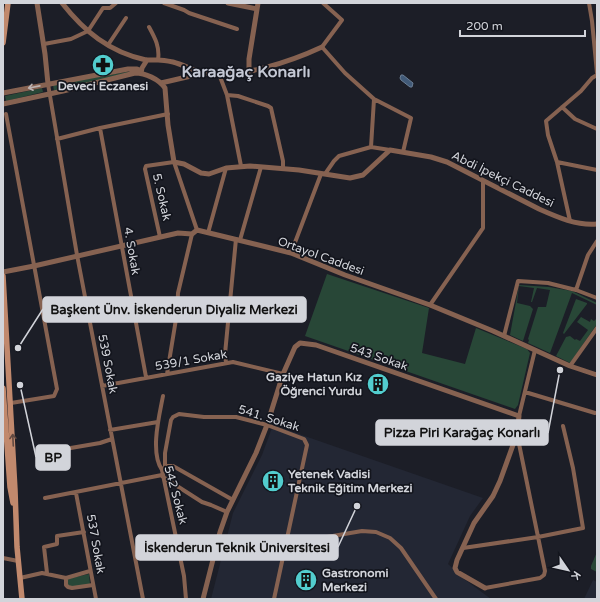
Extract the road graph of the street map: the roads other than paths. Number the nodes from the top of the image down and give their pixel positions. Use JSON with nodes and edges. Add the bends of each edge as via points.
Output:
{"nodes":[{"id":1,"x":8,"y":3,"type":"edge"},
{"id":2,"x":37,"y":3,"type":"edge"},
{"id":3,"x":62,"y":3,"type":"edge"},
{"id":4,"x":116,"y":3,"type":"edge"},
{"id":5,"x":164,"y":3,"type":"edge"},
{"id":6,"x":228,"y":3,"type":"edge"},
{"id":7,"x":258,"y":3,"type":"edge"},
{"id":8,"x":323,"y":3,"type":"edge"},
{"id":9,"x":588,"y":3,"type":"edge"},
{"id":10,"x":171,"y":4,"type":"edge"},
{"id":11,"x":256,"y":9,"type":"junction"},
{"id":12,"x":126,"y":18,"type":"dead end"},
{"id":13,"x":149,"y":27,"type":"dead end"},
{"id":14,"x":595,"y":27,"type":"edge"},
{"id":15,"x":237,"y":29,"type":"dead end"},
{"id":16,"x":88,"y":31,"type":"junction"},
{"id":17,"x":3,"y":43,"type":"edge"},
{"id":18,"x":44,"y":44,"type":"junction"},
{"id":19,"x":108,"y":45,"type":"junction"},
{"id":20,"x":322,"y":47,"type":"junction"},
{"id":21,"x":147,"y":60,"type":"junction"},
{"id":22,"x":158,"y":60,"type":"junction"},
{"id":23,"x":249,"y":71,"type":"junction"},
{"id":24,"x":141,"y":72,"type":"junction"},
{"id":25,"x":205,"y":73,"type":"junction"},
{"id":26,"x":219,"y":74,"type":"junction"},
{"id":27,"x":597,"y":74,"type":"edge"},
{"id":28,"x":161,"y":83,"type":"junction"},
{"id":29,"x":48,"y":84,"type":"junction"},
{"id":30,"x":3,"y":93,"type":"edge"},
{"id":31,"x":49,"y":94,"type":"junction"},
{"id":32,"x":227,"y":95,"type":"junction"},
{"id":33,"x":374,"y":99,"type":"junction"},
{"id":34,"x":3,"y":104,"type":"edge"},
{"id":35,"x":562,"y":107,"type":"junction"},
{"id":36,"x":6,"y":114,"type":"dead end"},
{"id":37,"x":168,"y":114,"type":"junction"},
{"id":38,"x":100,"y":128,"type":"junction"},
{"id":39,"x":597,"y":129,"type":"edge"},
{"id":40,"x":58,"y":139,"type":"junction"},
{"id":41,"x":371,"y":147,"type":"junction"},
{"id":42,"x":390,"y":150,"type":"junction"},
{"id":43,"x":403,"y":152,"type":"junction"},
{"id":44,"x":174,"y":162,"type":"junction"},
{"id":45,"x":557,"y":162,"type":"junction"},
{"id":46,"x":240,"y":166,"type":"junction"},
{"id":47,"x":261,"y":167,"type":"junction"},
{"id":48,"x":226,"y":168,"type":"junction"},
{"id":49,"x":283,"y":168,"type":"junction"},
{"id":50,"x":597,"y":170,"type":"edge"},
{"id":51,"x":323,"y":174,"type":"junction"},
{"id":52,"x":483,"y":181,"type":"junction"},
{"id":53,"x":570,"y":220,"type":"junction"},
{"id":54,"x":597,"y":224,"type":"edge"},
{"id":55,"x":195,"y":232,"type":"junction"},
{"id":56,"x":208,"y":233,"type":"junction"},
{"id":57,"x":160,"y":237,"type":"junction"},
{"id":58,"x":238,"y":239,"type":"junction"},
{"id":59,"x":597,"y":241,"type":"edge"},
{"id":60,"x":121,"y":246,"type":"junction"},
{"id":61,"x":291,"y":253,"type":"junction"},
{"id":62,"x":77,"y":255,"type":"junction"},
{"id":63,"x":34,"y":266,"type":"junction"},
{"id":64,"x":3,"y":272,"type":"edge"},
{"id":65,"x":3,"y":276,"type":"edge"},
{"id":66,"x":576,"y":290,"type":"junction"},
{"id":67,"x":597,"y":298,"type":"edge"},
{"id":68,"x":430,"y":305,"type":"junction"},
{"id":69,"x":597,"y":328,"type":"edge"},
{"id":70,"x":504,"y":336,"type":"junction"},
{"id":71,"x":535,"y":350,"type":"junction"},
{"id":72,"x":226,"y":364,"type":"junction"},
{"id":73,"x":570,"y":366,"type":"junction"},
{"id":74,"x":167,"y":374,"type":"junction"},
{"id":75,"x":283,"y":374,"type":"junction"},
{"id":76,"x":597,"y":375,"type":"edge"},
{"id":77,"x":146,"y":378,"type":"junction"},
{"id":78,"x":102,"y":386,"type":"junction"},
{"id":79,"x":3,"y":388,"type":"edge"},
{"id":80,"x":524,"y":392,"type":"junction"},
{"id":81,"x":163,"y":396,"type":"dead end"},
{"id":82,"x":11,"y":403,"type":"junction"},
{"id":83,"x":595,"y":412,"type":"dead end"},
{"id":84,"x":519,"y":416,"type":"junction"},
{"id":85,"x":158,"y":422,"type":"junction"},
{"id":86,"x":267,"y":425,"type":"junction"},
{"id":87,"x":563,"y":426,"type":"dead end"},
{"id":88,"x":110,"y":430,"type":"junction"},
{"id":89,"x":517,"y":434,"type":"junction"},
{"id":90,"x":112,"y":439,"type":"junction"},
{"id":91,"x":5,"y":441,"type":"edge"},
{"id":92,"x":59,"y":450,"type":"dead end"},
{"id":93,"x":165,"y":466,"type":"junction"},
{"id":94,"x":163,"y":476,"type":"junction"},
{"id":95,"x":121,"y":484,"type":"junction"},
{"id":96,"x":76,"y":493,"type":"junction"},
{"id":97,"x":45,"y":498,"type":"dead end"},
{"id":98,"x":233,"y":500,"type":"junction"},
{"id":99,"x":15,"y":507,"type":"junction"},
{"id":100,"x":227,"y":512,"type":"junction"},
{"id":101,"x":84,"y":532,"type":"junction"},
{"id":102,"x":538,"y":537,"type":"junction"},
{"id":103,"x":286,"y":544,"type":"junction"},
{"id":104,"x":463,"y":548,"type":"junction"},
{"id":105,"x":3,"y":558,"type":"edge"},
{"id":106,"x":18,"y":561,"type":"junction"},
{"id":107,"x":90,"y":571,"type":"junction"},
{"id":108,"x":47,"y":573,"type":"junction"},
{"id":109,"x":20,"y":578,"type":"junction"},
{"id":110,"x":66,"y":578,"type":"junction"},
{"id":111,"x":93,"y":585,"type":"junction"},
{"id":112,"x":485,"y":588,"type":"joint"},
{"id":113,"x":22,"y":599,"type":"edge"},
{"id":114,"x":96,"y":599,"type":"edge"},
{"id":115,"x":144,"y":599,"type":"edge"},
{"id":116,"x":186,"y":599,"type":"edge"},
{"id":117,"x":203,"y":599,"type":"edge"},
{"id":118,"x":274,"y":599,"type":"edge"},
{"id":119,"x":436,"y":599,"type":"edge"}],
"edges":[{"from":1,"to":17,"type":"main road"},
{"from":2,"to":18,"type":"street"},
{"from":3,"to":16,"type":"street","via":[[75,20]]},
{"from":4,"to":16,"type":"street","via":[[110,8],[103,8]]},
{"from":5,"to":10,"type":"street"},
{"from":6,"to":11,"type":"street"},
{"from":7,"to":11,"type":"street"},
{"from":8,"to":20,"type":"street","via":[[342,20]]},
{"from":9,"to":14,"type":"street"},
{"from":10,"to":15,"type":"street","via":[[188,13]]},
{"from":11,"to":23,"type":"street"},
{"from":12,"to":19,"type":"street"},
{"from":13,"to":22,"type":"street","via":[[158,44]]},
{"from":14,"to":27,"type":"street"},
{"from":16,"to":18,"type":"street","via":[[71,39]]},
{"from":16,"to":19,"type":"street"},
{"from":18,"to":29,"type":"street"},
{"from":19,"to":21,"type":"street","via":[[117,51]]},
{"from":20,"to":23,"type":"street","via":[[299,58]]},
{"from":20,"to":33,"type":"street","via":[[345,73]]},
{"from":21,"to":22,"type":"street"},
{"from":21,"to":24,"type":"street"},
{"from":22,"to":25,"type":"street"},
{"from":23,"to":26,"type":"street"},
{"from":24,"to":28,"type":"street"},
{"from":24,"to":29,"type":"street","via":[[128,69]]},
{"from":24,"to":31,"type":"street"},
{"from":25,"to":26,"type":"street"},
{"from":25,"to":28,"type":"street"},
{"from":26,"to":32,"type":"street"},
{"from":27,"to":35,"type":"street"},
{"from":28,"to":37,"type":"street","via":[[166,90]]},
{"from":29,"to":30,"type":"street","one_way":true},
{"from":29,"to":31,"type":"street","name":"539 Sokak"},
{"from":31,"to":34,"type":"street"},
{"from":31,"to":40,"type":"street","name":"539 Sokak"},
{"from":32,"to":46,"type":"street"},
{"from":32,"to":49,"type":"street","via":[[238,96],[271,108]]},
{"from":33,"to":41,"type":"street"},
{"from":33,"to":43,"type":"street","via":[[411,118]]},
{"from":35,"to":39,"type":"street","via":[[575,120]]},
{"from":35,"to":45,"type":"street","via":[[546,121]]},
{"from":36,"to":63,"type":"street"},
{"from":37,"to":38,"type":"street"},
{"from":37,"to":44,"type":"street"},
{"from":38,"to":40,"type":"street"},
{"from":38,"to":60,"type":"street","name":"4. Sokak"},
{"from":40,"to":62,"type":"street","name":"539 Sokak"},
{"from":41,"to":42,"type":"street"},
{"from":41,"to":51,"type":"street","via":[[339,156]]},
{"from":42,"to":43,"type":"street","name":"Abdi İpekçi Caddesi"},
{"from":42,"to":51,"type":"street","via":[[359,176],[350,178]]},
{"from":43,"to":52,"type":"street","name":"Abdi İpekçi Caddesi","via":[[447,162]]},
{"from":44,"to":48,"type":"street","via":[[205,174]]},
{"from":44,"to":55,"type":"street"},
{"from":44,"to":57,"type":"street","name":"5. Sokak","via":[[150,165],[145,169]]},
{"from":45,"to":50,"type":"street"},
{"from":45,"to":53,"type":"street"},
{"from":46,"to":47,"type":"street"},
{"from":46,"to":48,"type":"street"},
{"from":47,"to":49,"type":"street"},
{"from":47,"to":58,"type":"street"},
{"from":48,"to":56,"type":"street"},
{"from":49,"to":51,"type":"street"},
{"from":51,"to":61,"type":"street"},
{"from":52,"to":53,"type":"street","name":"Abdi İpekçi Caddesi","via":[[539,209]]},
{"from":52,"to":68,"type":"street","via":[[482,228]]},
{"from":53,"to":54,"type":"street","name":"Abdi İpekçi Caddesi","via":[[583,224]]},
{"from":55,"to":56,"type":"street","name":"Ortayol Caddesi"},
{"from":55,"to":57,"type":"street","name":"Ortayol Caddesi"},
{"from":55,"to":74,"type":"street","via":[[178,293]]},
{"from":56,"to":58,"type":"street","name":"Ortayol Caddesi"},
{"from":57,"to":60,"type":"street","name":"Ortayol Caddesi"},
{"from":58,"to":61,"type":"street","name":"Ortayol Caddesi"},
{"from":58,"to":72,"type":"street"},
{"from":59,"to":66,"type":"street","via":[[588,255]]},
{"from":60,"to":62,"type":"street","name":"Ortayol Caddesi"},
{"from":60,"to":77,"type":"street","name":"4. Sokak"},
{"from":61,"to":68,"type":"street","name":"Ortayol Caddesi","via":[[352,278]]},
{"from":62,"to":63,"type":"street","name":"Ortayol Caddesi"},
{"from":62,"to":78,"type":"street","name":"539 Sokak"},
{"from":63,"to":64,"type":"street","name":"Ortayol Caddesi"},
{"from":63,"to":82,"type":"street","via":[[57,389],[54,396]]},
{"from":65,"to":82,"type":"main road"},
{"from":66,"to":67,"type":"street"},
{"from":66,"to":70,"type":"street","via":[[548,283],[518,281]]},
{"from":68,"to":70,"type":"street","name":"Ortayol Caddesi"},
{"from":69,"to":73,"type":"street"},
{"from":70,"to":71,"type":"street","name":"Ortayol Caddesi"},
{"from":71,"to":73,"type":"street","name":"Ortayol Caddesi"},
{"from":71,"to":80,"type":"street"},
{"from":72,"to":74,"type":"street","name":"539/1 Sokak"},
{"from":72,"to":75,"type":"street","name":"539/1 Sokak","via":[[233,362]]},
{"from":73,"to":76,"type":"street","name":"Ortayol Caddesi"},
{"from":74,"to":77,"type":"street","name":"539/1 Sokak"},
{"from":75,"to":84,"type":"street","name":"543 Sokak","via":[[295,347],[305,343]]},
{"from":75,"to":86,"type":"street","name":"543 Sokak"},
{"from":77,"to":78,"type":"street","name":"539/1 Sokak"},
{"from":78,"to":88,"type":"street","name":"539 Sokak"},
{"from":79,"to":91,"type":"main road"},
{"from":80,"to":83,"type":"street"},
{"from":80,"to":84,"type":"street"},
{"from":81,"to":85,"type":"street","name":"542 Sokak"},
{"from":99,"to":82,"type":"main road","one_way":true},
{"from":84,"to":89,"type":"street"},
{"from":85,"to":88,"type":"street"},
{"from":85,"to":94,"type":"street","name":"542 Sokak","via":[[157,463]]},
{"from":86,"to":93,"type":"street","name":"541. Sokak","via":[[236,417],[180,414],[171,420]]},
{"from":86,"to":98,"type":"street","name":"543 Sokak"},
{"from":86,"to":103,"type":"street","name":"541. Sokak","via":[[304,439],[307,445]]},
{"from":87,"to":102,"type":"street","via":[[583,528]]},
{"from":88,"to":90,"type":"street","name":"539 Sokak"},
{"from":89,"to":102,"type":"street"},
{"from":89,"to":104,"type":"street","via":[[498,487],[474,524]]},
{"from":90,"to":92,"type":"street"},
{"from":90,"to":95,"type":"street","name":"539 Sokak"},
{"from":91,"to":99,"type":"main road","via":[[11,497]]},
{"from":93,"to":94,"type":"street","name":"541. Sokak"},
{"from":93,"to":98,"type":"street","via":[[173,466]]},
{"from":94,"to":95,"type":"street"},
{"from":94,"to":100,"type":"street","via":[[202,502]]},
{"from":94,"to":116,"type":"street","name":"542 Sokak","via":[[183,570]]},
{"from":95,"to":96,"type":"street"},
{"from":95,"to":115,"type":"street","name":"539 Sokak"},
{"from":96,"to":97,"type":"street"},
{"from":96,"to":101,"type":"street","name":"537 Sokak"},
{"from":98,"to":100,"type":"street","name":"543 Sokak"},
{"from":99,"to":106,"type":"main road"},
{"from":100,"to":117,"type":"street","name":"543 Sokak"},
{"from":101,"to":107,"type":"street","name":"537 Sokak"},
{"from":101,"to":108,"type":"street","via":[[57,536],[57,544],[44,547]]},
{"from":102,"to":104,"type":"street"},
{"from":102,"to":112,"type":"street","via":[[544,575],[540,578]]},
{"from":103,"to":118,"type":"street","name":"541. Sokak"},
{"from":103,"to":119,"type":"street","via":[[362,531],[376,532],[390,538],[401,548]]},
{"from":104,"to":112,"type":"street","via":[[455,568],[457,572]]},
{"from":105,"to":106,"type":"street"},
{"from":106,"to":109,"type":"main road"},
{"from":107,"to":110,"type":"street"},
{"from":107,"to":111,"type":"street","name":"537 Sokak"},
{"from":108,"to":109,"type":"street"},
{"from":108,"to":110,"type":"street"},
{"from":109,"to":113,"type":"main road"},
{"from":110,"to":111,"type":"street","via":[[68,587]]},
{"from":111,"to":114,"type":"street","name":"537 Sokak"}]}
